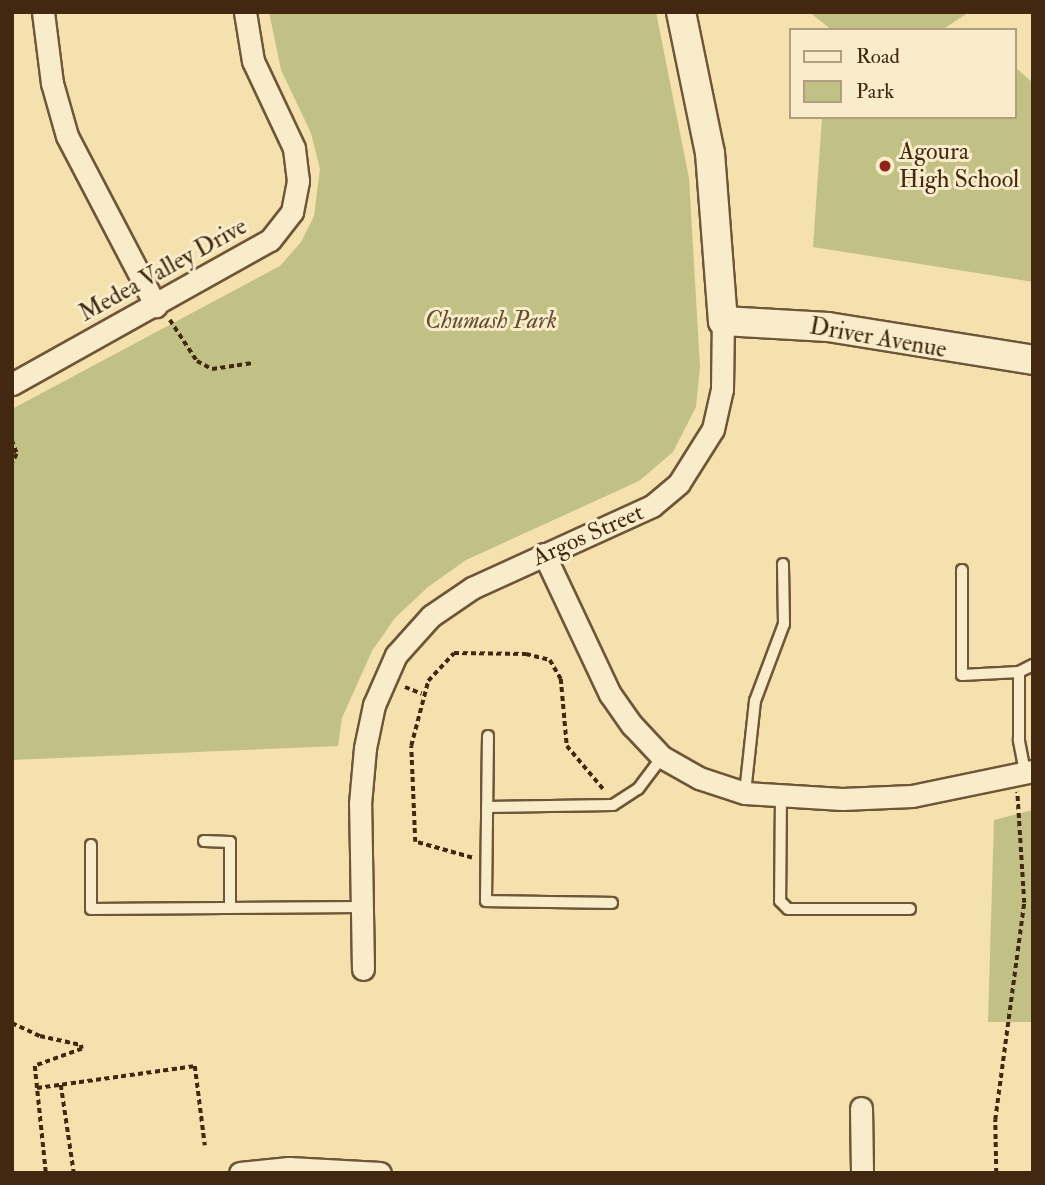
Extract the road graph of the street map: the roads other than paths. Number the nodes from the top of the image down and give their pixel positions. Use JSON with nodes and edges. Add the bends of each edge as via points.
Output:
{"nodes":[{"id":1,"x":43,"y":12,"type":"edge"},
{"id":2,"x":245,"y":12,"type":"edge"},
{"id":3,"x":681,"y":12,"type":"edge"},
{"id":4,"x":162,"y":312,"type":"junction"},
{"id":5,"x":723,"y":321,"type":"junction"},
{"id":6,"x":1033,"y":360,"type":"edge"},
{"id":7,"x":12,"y":384,"type":"edge"},
{"id":8,"x":544,"y":554,"type":"junction"},
{"id":9,"x":783,"y":564,"type":"dead end"},
{"id":10,"x":962,"y":570,"type":"dead end"},
{"id":11,"x":1033,"y":665,"type":"edge"},
{"id":12,"x":1019,"y":672,"type":"junction"},
{"id":13,"x":488,"y":736,"type":"dead end"},
{"id":14,"x":662,"y":757,"type":"junction"},
{"id":15,"x":1029,"y":772,"type":"edge"},
{"id":16,"x":745,"y":793,"type":"junction"},
{"id":17,"x":781,"y":795,"type":"junction"},
{"id":18,"x":487,"y":807,"type":"junction"},
{"id":19,"x":204,"y":842,"type":"dead end"},
{"id":20,"x":91,"y":845,"type":"dead end"},
{"id":21,"x":612,"y":903,"type":"dead end"},
{"id":22,"x":361,"y":907,"type":"junction"},
{"id":23,"x":230,"y":908,"type":"junction"},
{"id":24,"x":910,"y":909,"type":"dead end"},
{"id":25,"x":363,"y":970,"type":"dead end"},
{"id":26,"x":861,"y":1108,"type":"dead end"},
{"id":27,"x":240,"y":1173,"type":"edge"},
{"id":28,"x":380,"y":1173,"type":"edge"},
{"id":29,"x":862,"y":1173,"type":"edge"}],
"edges":[{"from":1,"to":4,"type":"street","via":[[52,83],[67,136]]},
{"from":2,"to":4,"type":"street","name":"Medea Valley Drive","via":[[253,61],[294,148],[298,181],[292,212],[270,240]]},
{"from":3,"to":5,"type":"street","name":"Argos Street","via":[[710,153]]},
{"from":4,"to":7,"type":"street","name":"Medea Valley Drive"},
{"from":5,"to":6,"type":"street","name":"Driver Avenue","via":[[828,327]]},
{"from":5,"to":8,"type":"street","name":"Argos Street","via":[[722,389],[713,429],[688,472],[652,506]]},
{"from":8,"to":14,"type":"street","via":[[610,694]]},
{"from":8,"to":22,"type":"street","name":"Argos Street","via":[[461,595],[431,616],[396,655],[374,705],[365,748]]},
{"from":9,"to":16,"type":"lane","via":[[784,624],[755,701]]},
{"from":10,"to":12,"type":"lane","via":[[962,675]]},
{"from":11,"to":12,"type":"lane"},
{"from":12,"to":15,"type":"lane","via":[[1019,740]]},
{"from":13,"to":18,"type":"lane"},
{"from":14,"to":16,"type":"street","via":[[699,778]]},
{"from":14,"to":18,"type":"lane","via":[[638,789],[613,805]]},
{"from":15,"to":17,"type":"street","via":[[912,796]]},
{"from":16,"to":17,"type":"street"},
{"from":17,"to":24,"type":"lane","via":[[780,901],[788,909]]},
{"from":18,"to":21,"type":"lane","via":[[486,901]]},
{"from":19,"to":23,"type":"lane","via":[[230,842]]},
{"from":20,"to":23,"type":"lane","via":[[91,909]]},
{"from":22,"to":23,"type":"lane"},
{"from":22,"to":25,"type":"street","name":"Argos Street"},
{"from":26,"to":29,"type":"street"},
{"from":27,"to":28,"type":"street","via":[[289,1168]]}]}
